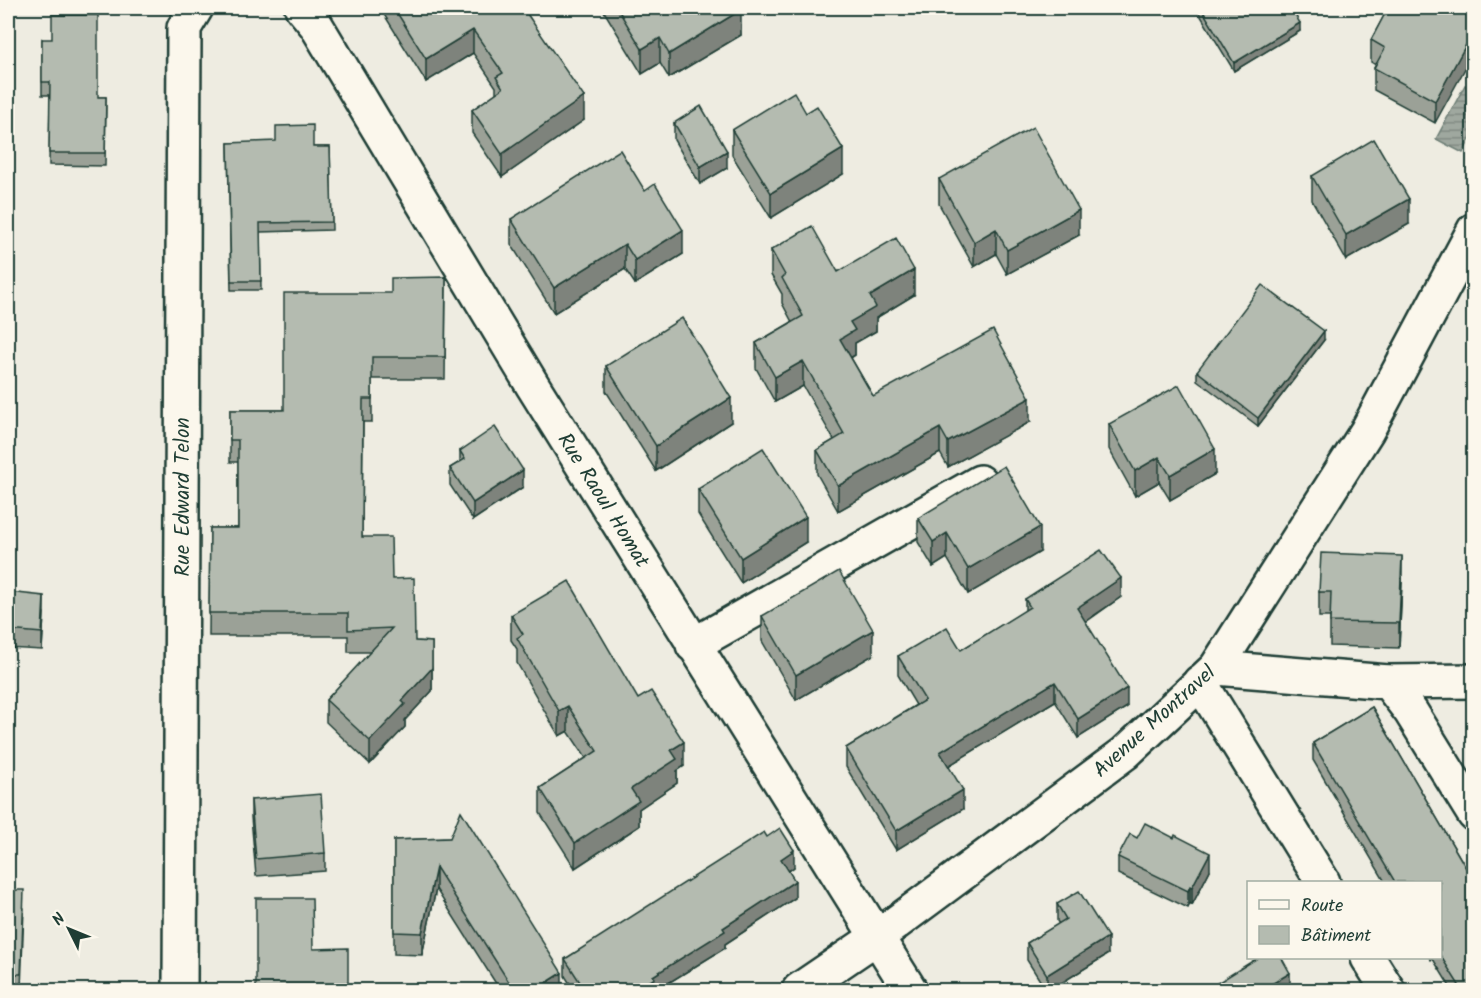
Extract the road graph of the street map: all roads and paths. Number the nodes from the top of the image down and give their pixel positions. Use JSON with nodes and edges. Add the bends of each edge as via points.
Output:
{"nodes":[{"id":1,"x":196,"y":8,"type":"edge"},
{"id":2,"x":302,"y":8,"type":"edge"},
{"id":3,"x":1473,"y":230,"type":"edge"},
{"id":4,"x":980,"y":482,"type":"edge"},
{"id":5,"x":693,"y":645,"type":"junction"},
{"id":6,"x":1208,"y":675,"type":"junction"},
{"id":7,"x":1473,"y":681,"type":"edge"},
{"id":8,"x":1388,"y":682,"type":"junction"},
{"id":9,"x":1473,"y":814,"type":"edge"},
{"id":10,"x":1322,"y":881,"type":"edge"},
{"id":11,"x":877,"y":937,"type":"junction"},
{"id":12,"x":1369,"y":959,"type":"edge"},
{"id":13,"x":180,"y":990,"type":"edge"},
{"id":14,"x":799,"y":990,"type":"edge"},
{"id":15,"x":910,"y":990,"type":"edge"},
{"id":16,"x":1388,"y":990,"type":"edge"}],
"edges":[{"from":1,"to":13,"type":"street","name":"Rue Edward Telon","via":[[184,28]]},
{"from":2,"to":5,"type":"street","name":"Rue Raoul Homat","via":[[316,25]]},
{"from":3,"to":6,"type":"street","name":"Avenue Montravel","via":[[1367,431]]},
{"from":4,"to":5,"type":"street"},
{"from":5,"to":11,"type":"street","name":"Rue Raoul Homat"},
{"from":6,"to":8,"type":"street"},
{"from":6,"to":10,"type":"street"},
{"from":6,"to":11,"type":"street","name":"Avenue Montravel","via":[[1125,753]]},
{"from":7,"to":8,"type":"street"},
{"from":8,"to":9,"type":"street","via":[[1411,712]]},
{"from":11,"to":14,"type":"street","name":"Avenue Montravel"},
{"from":11,"to":15,"type":"street","name":"Rue Raoul Homat"},
{"from":12,"to":16,"type":"street"}]}
